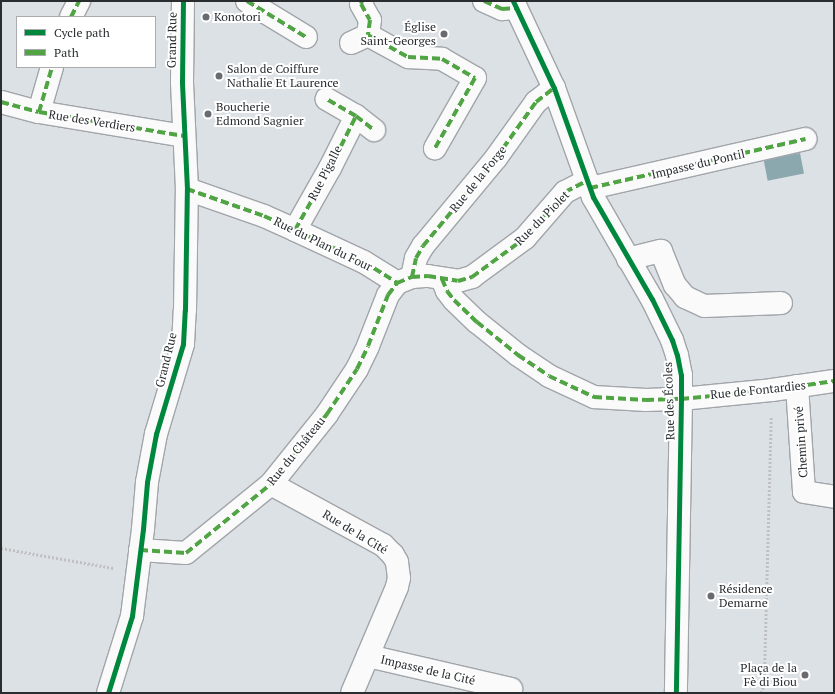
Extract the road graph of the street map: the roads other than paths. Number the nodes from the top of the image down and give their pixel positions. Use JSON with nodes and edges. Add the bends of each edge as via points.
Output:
{"nodes":[{"id":1,"x":79,"y":1,"type":"edge"},
{"id":2,"x":183,"y":1,"type":"edge"},
{"id":3,"x":247,"y":1,"type":"edge"},
{"id":4,"x":362,"y":1,"type":"edge"},
{"id":5,"x":484,"y":1,"type":"edge"},
{"id":6,"x":514,"y":4,"type":"edge"},
{"id":7,"x":72,"y":16,"type":"edge"},
{"id":8,"x":306,"y":37,"type":"dead end"},
{"id":9,"x":52,"y":68,"type":"edge"},
{"id":10,"x":554,"y":88,"type":"junction"},
{"id":11,"x":326,"y":99,"type":"dead end"},
{"id":12,"x":1,"y":102,"type":"edge"},
{"id":13,"x":39,"y":112,"type":"junction"},
{"id":14,"x":356,"y":116,"type":"junction"},
{"id":15,"x":374,"y":130,"type":"dead end"},
{"id":16,"x":184,"y":136,"type":"junction"},
{"id":17,"x":806,"y":139,"type":"dead end"},
{"id":18,"x":435,"y":148,"type":"dead end"},
{"id":19,"x":589,"y":185,"type":"junction"},
{"id":20,"x":187,"y":189,"type":"junction"},
{"id":21,"x":295,"y":230,"type":"junction"},
{"id":22,"x":628,"y":258,"type":"junction"},
{"id":23,"x":405,"y":280,"type":"junction"},
{"id":24,"x":450,"y":280,"type":"junction"},
{"id":25,"x":781,"y":303,"type":"dead end"},
{"id":26,"x":834,"y":381,"type":"edge"},
{"id":27,"x":797,"y":386,"type":"junction"},
{"id":28,"x":681,"y":399,"type":"junction"},
{"id":29,"x":271,"y":484,"type":"junction"},
{"id":30,"x":834,"y":496,"type":"edge"},
{"id":31,"x":140,"y":550,"type":"junction"},
{"id":32,"x":368,"y":656,"type":"junction"},
{"id":33,"x":511,"y":688,"type":"dead end"},
{"id":34,"x":108,"y":693,"type":"edge"},
{"id":35,"x":352,"y":693,"type":"edge"},
{"id":36,"x":676,"y":693,"type":"edge"}],
"edges":[{"from":1,"to":7,"type":"street"},
{"from":2,"to":16,"type":"street","name":"Grand Rue"},
{"from":3,"to":8,"type":"street"},
{"from":4,"to":18,"type":"street","via":[[361,4],[370,20],[359,39],[408,57],[442,59],[475,78]]},
{"from":5,"to":6,"type":"street","via":[[502,9]]},
{"from":6,"to":10,"type":"street","name":"Rue des Écoles"},
{"from":9,"to":13,"type":"street"},
{"from":10,"to":19,"type":"street","name":"Rue des Écoles"},
{"from":10,"to":23,"type":"street","name":"Rue de la Forge","via":[[536,102],[496,158],[423,246]]},
{"from":11,"to":14,"type":"street"},
{"from":12,"to":13,"type":"street","name":"Rue des Verdiers"},
{"from":13,"to":16,"type":"street","name":"Rue des Verdiers"},
{"from":14,"to":15,"type":"street"},
{"from":14,"to":21,"type":"street","name":"Rue Pigalle"},
{"from":16,"to":20,"type":"street","name":"Grand Rue"},
{"from":17,"to":19,"type":"street","name":"Impasse du Pontil"},
{"from":19,"to":22,"type":"street","name":"Rue des Écoles"},
{"from":19,"to":24,"type":"street","name":"Rue du Piolet","via":[[565,192],[524,238],[472,277]]},
{"from":20,"to":21,"type":"street","name":"Rue du Plan du Four","via":[[264,216]]},
{"from":20,"to":31,"type":"street","name":"Grand Rue","via":[[183,344],[156,434],[146,482]]},
{"from":21,"to":23,"type":"street","name":"Rue du Plan du Four"},
{"from":22,"to":25,"type":"street","via":[[661,251],[675,285],[685,297],[704,306]]},
{"from":22,"to":28,"type":"street","name":"Rue des Écoles","via":[[672,340],[678,361]]},
{"from":23,"to":24,"type":"street","via":[[428,276]]},
{"from":23,"to":29,"type":"street","name":"Rue du Château","via":[[388,295],[357,369],[327,414]]},
{"from":24,"to":28,"type":"street","name":"Rue de Fontardies","via":[[447,291],[477,322],[549,376],[594,397]]},
{"from":26,"to":27,"type":"street","name":"Rue de Fontardies"},
{"from":27,"to":28,"type":"street","name":"Rue de Fontardies"},
{"from":27,"to":30,"type":"street","name":"Chemin privé","via":[[804,492]]},
{"from":28,"to":36,"type":"street","name":"Rue des Écoles"},
{"from":29,"to":31,"type":"street","name":"Rue du Château","via":[[186,553]]},
{"from":29,"to":32,"type":"street","name":"Rue de la Cité","via":[[383,545],[393,555],[399,578],[397,587]]},
{"from":31,"to":34,"type":"street","name":"Grand Rue","via":[[132,616]]},
{"from":32,"to":33,"type":"street","name":"Impasse de la Cité"},
{"from":32,"to":35,"type":"street","name":"Rue de la Cité"}]}
